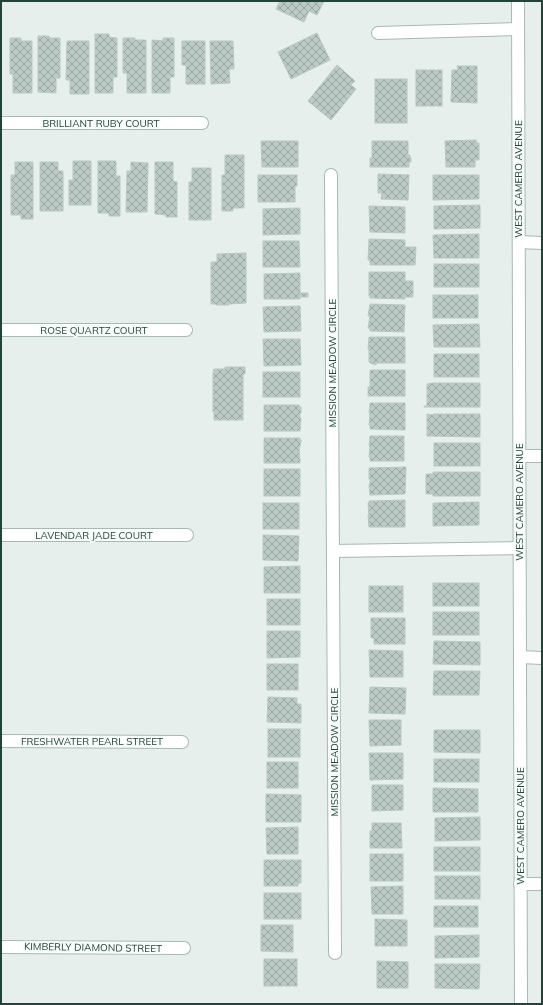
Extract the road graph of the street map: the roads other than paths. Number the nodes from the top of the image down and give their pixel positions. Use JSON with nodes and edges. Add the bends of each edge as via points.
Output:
{"nodes":[{"id":1,"x":518,"y":1,"type":"edge"},
{"id":2,"x":518,"y":29,"type":"junction"},
{"id":3,"x":378,"y":33,"type":"dead end"},
{"id":4,"x":1,"y":123,"type":"edge"},
{"id":5,"x":202,"y":123,"type":"dead end"},
{"id":6,"x":331,"y":175,"type":"dead end"},
{"id":7,"x":519,"y":242,"type":"junction"},
{"id":8,"x":542,"y":243,"type":"edge"},
{"id":9,"x":1,"y":330,"type":"edge"},
{"id":10,"x":186,"y":330,"type":"dead end"},
{"id":11,"x":519,"y":456,"type":"junction"},
{"id":12,"x":542,"y":456,"type":"edge"},
{"id":13,"x":1,"y":535,"type":"edge"},
{"id":14,"x":187,"y":535,"type":"dead end"},
{"id":15,"x":520,"y":548,"type":"junction"},
{"id":16,"x":332,"y":551,"type":"junction"},
{"id":17,"x":520,"y":657,"type":"junction"},
{"id":18,"x":542,"y":658,"type":"edge"},
{"id":19,"x":1,"y":741,"type":"edge"},
{"id":20,"x":182,"y":742,"type":"dead end"},
{"id":21,"x":520,"y":884,"type":"junction"},
{"id":22,"x":542,"y":884,"type":"edge"},
{"id":23,"x":1,"y":946,"type":"edge"},
{"id":24,"x":184,"y":948,"type":"dead end"},
{"id":25,"x":335,"y":953,"type":"dead end"},
{"id":26,"x":521,"y":1004,"type":"edge"}],
"edges":[{"from":1,"to":2,"type":"street","name":"WEST CAMERO AVENUE"},
{"from":2,"to":3,"type":"street"},
{"from":2,"to":7,"type":"street","name":"WEST CAMERO AVENUE"},
{"from":4,"to":5,"type":"street","name":"BRILLIANT RUBY COURT"},
{"from":6,"to":16,"type":"street","name":"MISSION MEADOW CIRCLE"},
{"from":7,"to":8,"type":"street"},
{"from":7,"to":11,"type":"street","name":"WEST CAMERO AVENUE"},
{"from":9,"to":10,"type":"street","name":"ROSE QUARTZ COURT"},
{"from":11,"to":12,"type":"street"},
{"from":11,"to":15,"type":"street","name":"WEST CAMERO AVENUE"},
{"from":13,"to":14,"type":"street","name":"LAVENDAR JADE COURT"},
{"from":15,"to":16,"type":"street"},
{"from":15,"to":17,"type":"street","name":"WEST CAMERO AVENUE"},
{"from":16,"to":25,"type":"street","name":"MISSION MEADOW CIRCLE"},
{"from":17,"to":18,"type":"street"},
{"from":17,"to":21,"type":"street","name":"WEST CAMERO AVENUE"},
{"from":19,"to":20,"type":"street","name":"FRESHWATER PEARL STREET"},
{"from":21,"to":22,"type":"street"},
{"from":21,"to":26,"type":"street","name":"WEST CAMERO AVENUE"},
{"from":23,"to":24,"type":"street","name":"KIMBERLY DIAMOND STREET"}]}
